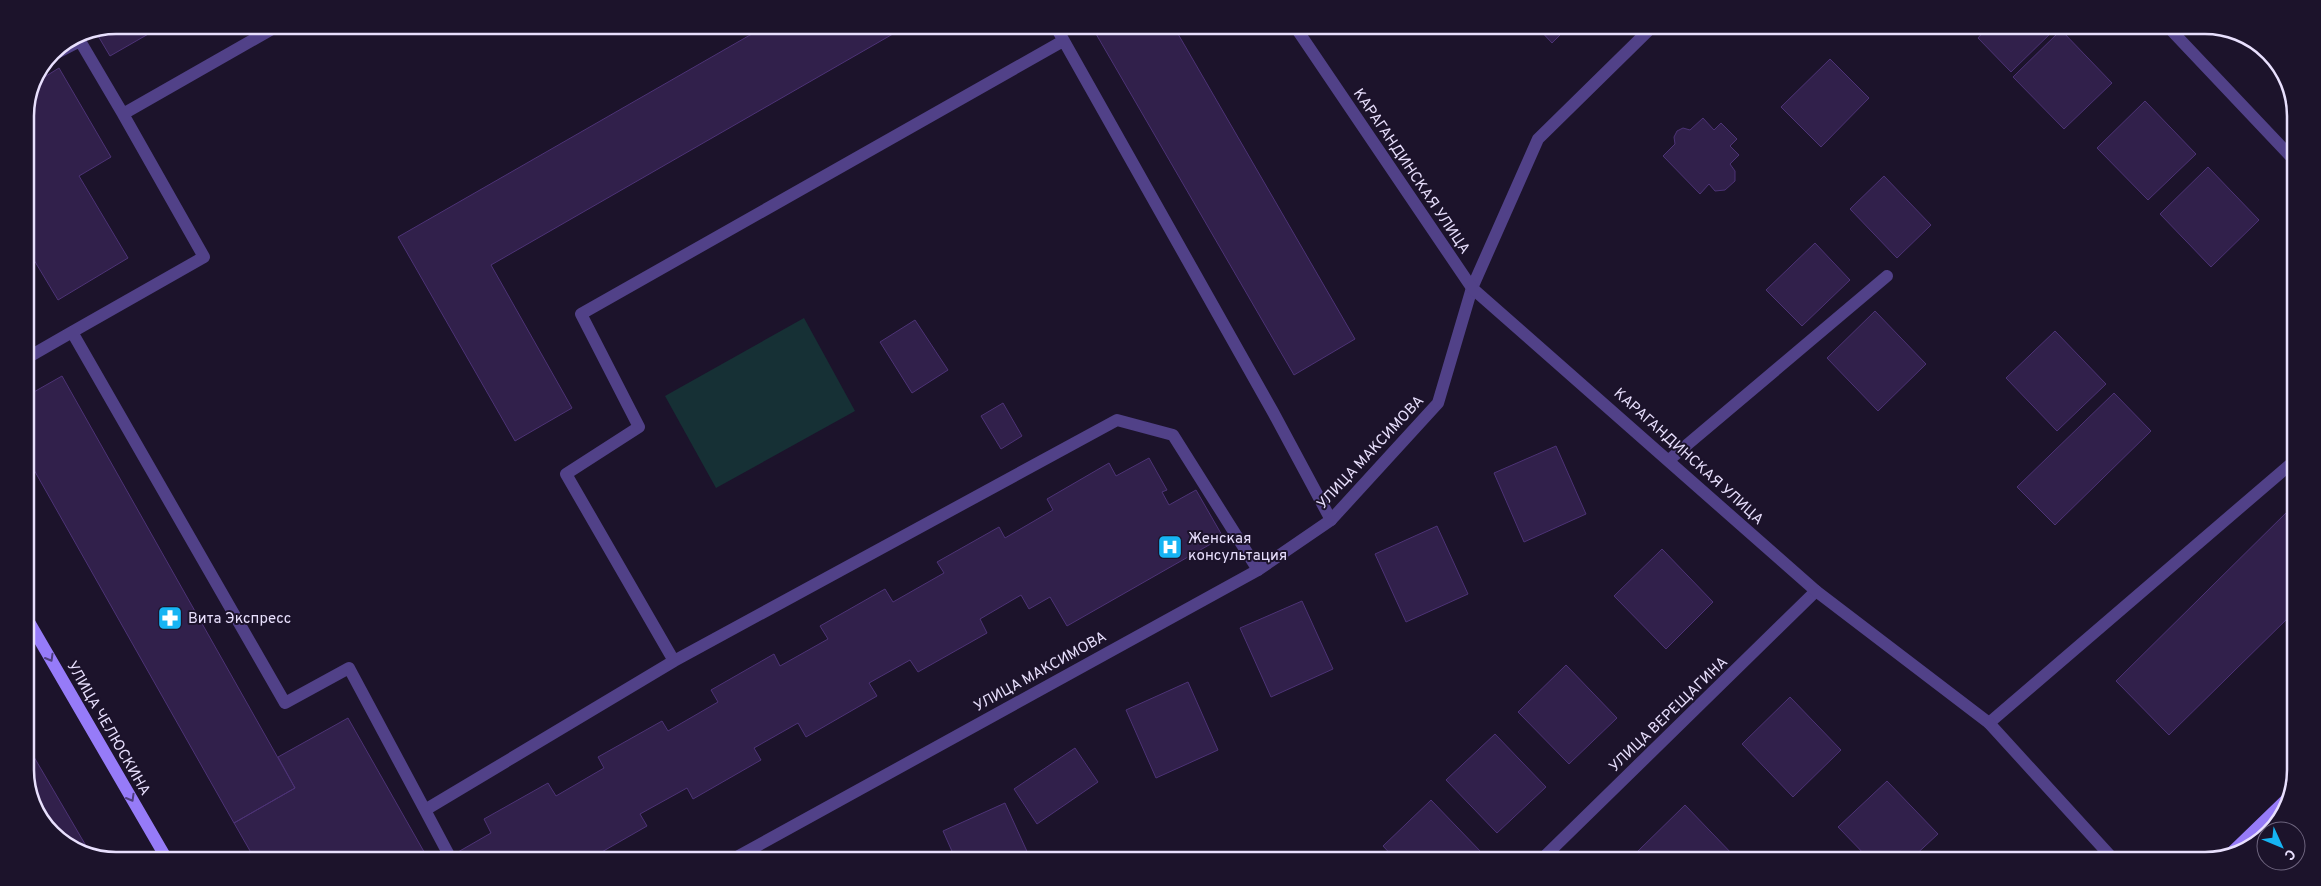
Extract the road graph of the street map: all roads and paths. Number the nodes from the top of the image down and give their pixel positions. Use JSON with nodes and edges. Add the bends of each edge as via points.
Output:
{"nodes":[{"id":1,"x":263,"y":34,"type":"edge"},
{"id":2,"x":1060,"y":34,"type":"edge"},
{"id":3,"x":1300,"y":34,"type":"edge"},
{"id":4,"x":1644,"y":34,"type":"edge"},
{"id":5,"x":2175,"y":34,"type":"edge"},
{"id":6,"x":1063,"y":41,"type":"junction"},
{"id":7,"x":80,"y":42,"type":"edge"},
{"id":8,"x":123,"y":114,"type":"junction"},
{"id":9,"x":2287,"y":153,"type":"edge"},
{"id":10,"x":1887,"y":276,"type":"dead end"},
{"id":11,"x":1472,"y":288,"type":"junction"},
{"id":12,"x":72,"y":332,"type":"junction"},
{"id":13,"x":34,"y":354,"type":"edge"},
{"id":14,"x":1669,"y":460,"type":"junction"},
{"id":15,"x":2287,"y":467,"type":"edge"},
{"id":16,"x":1332,"y":520,"type":"junction"},
{"id":17,"x":1258,"y":570,"type":"junction"},
{"id":18,"x":1816,"y":591,"type":"junction"},
{"id":19,"x":34,"y":631,"type":"edge"},
{"id":20,"x":674,"y":661,"type":"junction"},
{"id":21,"x":1989,"y":723,"type":"junction"},
{"id":22,"x":2280,"y":805,"type":"edge"},
{"id":23,"x":425,"y":810,"type":"junction"},
{"id":24,"x":2239,"y":845,"type":"edge"},
{"id":25,"x":163,"y":852,"type":"edge"},
{"id":26,"x":447,"y":852,"type":"edge"},
{"id":27,"x":745,"y":852,"type":"edge"},
{"id":28,"x":1550,"y":852,"type":"edge"},
{"id":29,"x":2107,"y":852,"type":"edge"}],
"edges":[{"from":1,"to":8,"type":"street"},
{"from":2,"to":6,"type":"street"},
{"from":3,"to":11,"type":"street","name":"КАРАГАНДИНСКАЯ УЛИЦА"},
{"from":4,"to":11,"type":"street","name":"УЛИЦА МАКСИМОВА","via":[[1538,139]]},
{"from":5,"to":9,"type":"street"},
{"from":6,"to":16,"type":"street"},
{"from":6,"to":20,"type":"street","via":[[581,314],[639,428],[566,474]]},
{"from":7,"to":8,"type":"street"},
{"from":8,"to":12,"type":"street","via":[[204,257]]},
{"from":10,"to":14,"type":"street"},
{"from":11,"to":14,"type":"street","name":"КАРАГАНДИНСКАЯ УЛИЦА"},
{"from":11,"to":16,"type":"street","name":"УЛИЦА МАКСИМОВА","via":[[1438,403]]},
{"from":12,"to":13,"type":"street"},
{"from":12,"to":23,"type":"street","via":[[285,703],[349,668]]},
{"from":14,"to":18,"type":"street","name":"КАРАГАНДИНСКАЯ УЛИЦА"},
{"from":15,"to":21,"type":"street"},
{"from":16,"to":17,"type":"street","name":"УЛИЦА МАКСИМОВА"},
{"from":17,"to":20,"type":"street","via":[[1173,434],[1116,420]]},
{"from":17,"to":27,"type":"street","name":"УЛИЦА МАКСИМОВА"},
{"from":18,"to":21,"type":"street","name":"КАРАГАНДИНСКАЯ УЛИЦА"},
{"from":18,"to":28,"type":"street","name":"УЛИЦА ВЕРЕЩАГИНА"},
{"from":19,"to":25,"type":"main road","name":"УЛИЦА ЧЕЛЮСКИНА","one_way":true},
{"from":20,"to":23,"type":"street"},
{"from":21,"to":29,"type":"street","name":"КАРАГАНДИНСКАЯ УЛИЦА"},
{"from":22,"to":24,"type":"main road"},
{"from":23,"to":26,"type":"street"}]}
